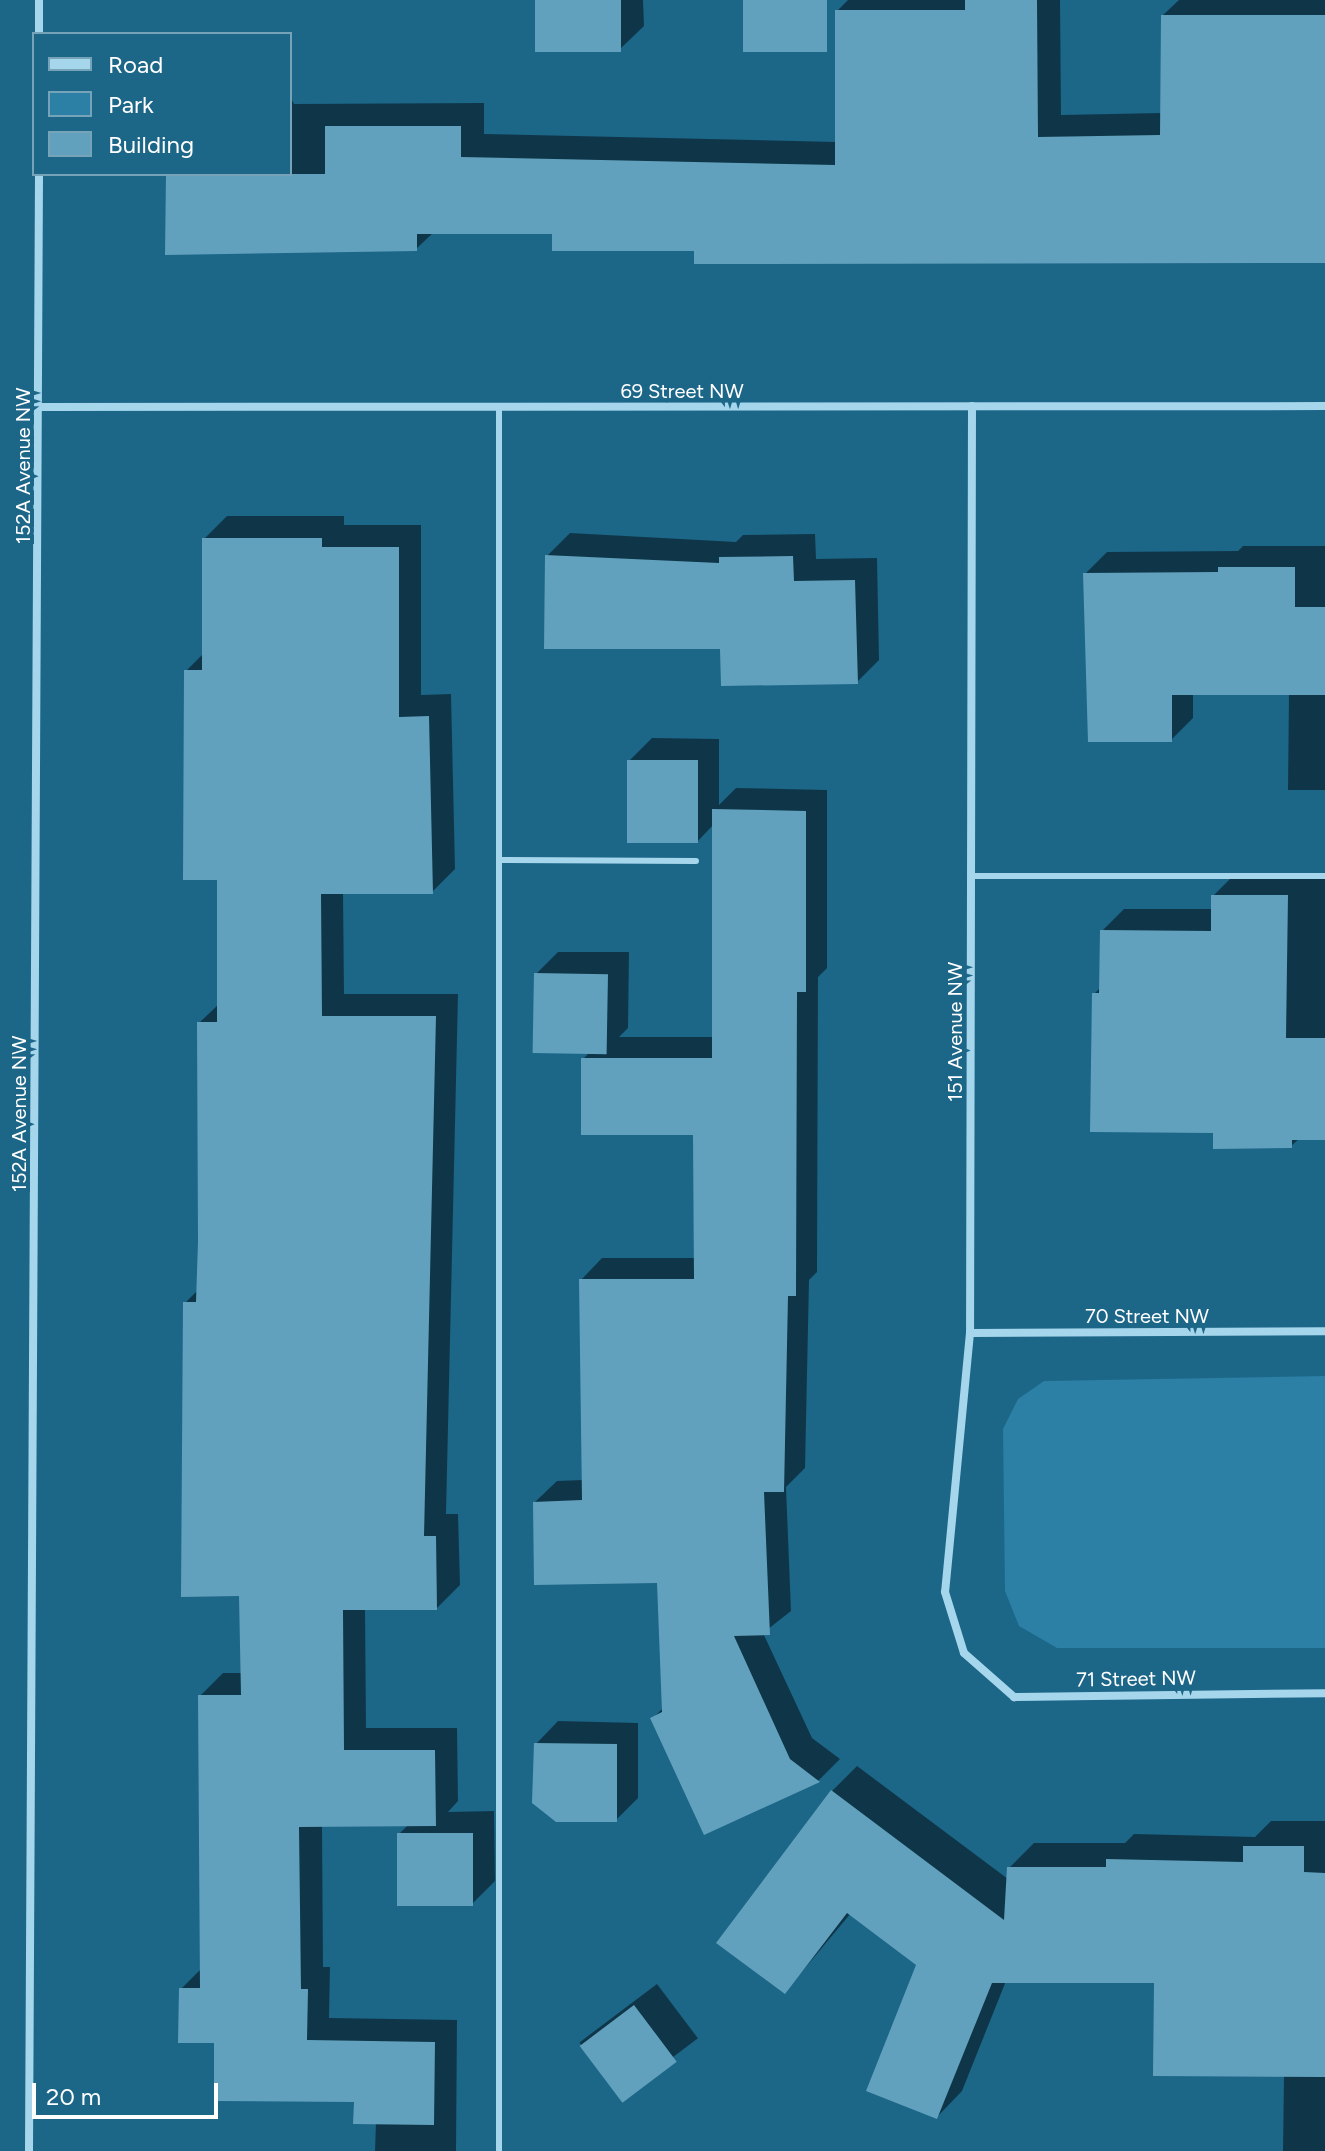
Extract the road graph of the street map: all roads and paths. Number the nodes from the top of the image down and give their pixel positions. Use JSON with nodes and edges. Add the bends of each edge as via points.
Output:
{"nodes":[{"id":1,"x":39,"y":0,"type":"edge"},
{"id":2,"x":39,"y":32,"type":"edge"},
{"id":3,"x":39,"y":176,"type":"edge"},
{"id":4,"x":972,"y":406,"type":"junction"},
{"id":5,"x":1325,"y":406,"type":"edge"},
{"id":6,"x":39,"y":407,"type":"junction"},
{"id":7,"x":499,"y":407,"type":"junction"},
{"id":8,"x":499,"y":860,"type":"junction"},
{"id":9,"x":696,"y":861,"type":"dead end"},
{"id":10,"x":972,"y":876,"type":"junction"},
{"id":11,"x":1325,"y":876,"type":"edge"},
{"id":12,"x":1325,"y":1331,"type":"edge"},
{"id":13,"x":970,"y":1333,"type":"junction"},
{"id":14,"x":964,"y":1653,"type":"joint"},
{"id":15,"x":1325,"y":1693,"type":"edge"},
{"id":16,"x":29,"y":2151,"type":"edge"},
{"id":17,"x":499,"y":2151,"type":"edge"}],
"edges":[{"from":1,"to":2,"type":"street"},
{"from":3,"to":6,"type":"street","name":"152A Avenue NW"},
{"from":4,"to":5,"type":"street","name":"69 Street NW"},
{"from":4,"to":7,"type":"street","name":"69 Street NW"},
{"from":4,"to":10,"type":"street","name":"151 Avenue NW"},
{"from":6,"to":7,"type":"street","name":"69 Street NW"},
{"from":6,"to":16,"type":"street","name":"152A Avenue NW"},
{"from":7,"to":8,"type":"lane"},
{"from":8,"to":9,"type":"lane"},
{"from":8,"to":17,"type":"lane"},
{"from":10,"to":11,"type":"lane"},
{"from":10,"to":13,"type":"street","name":"151 Avenue NW"},
{"from":12,"to":13,"type":"street","name":"70 Street NW"},
{"from":13,"to":14,"type":"street","name":"151 Avenue NW","via":[[945,1592]]},
{"from":14,"to":15,"type":"street","name":"71 Street NW","via":[[1014,1697]]}]}
